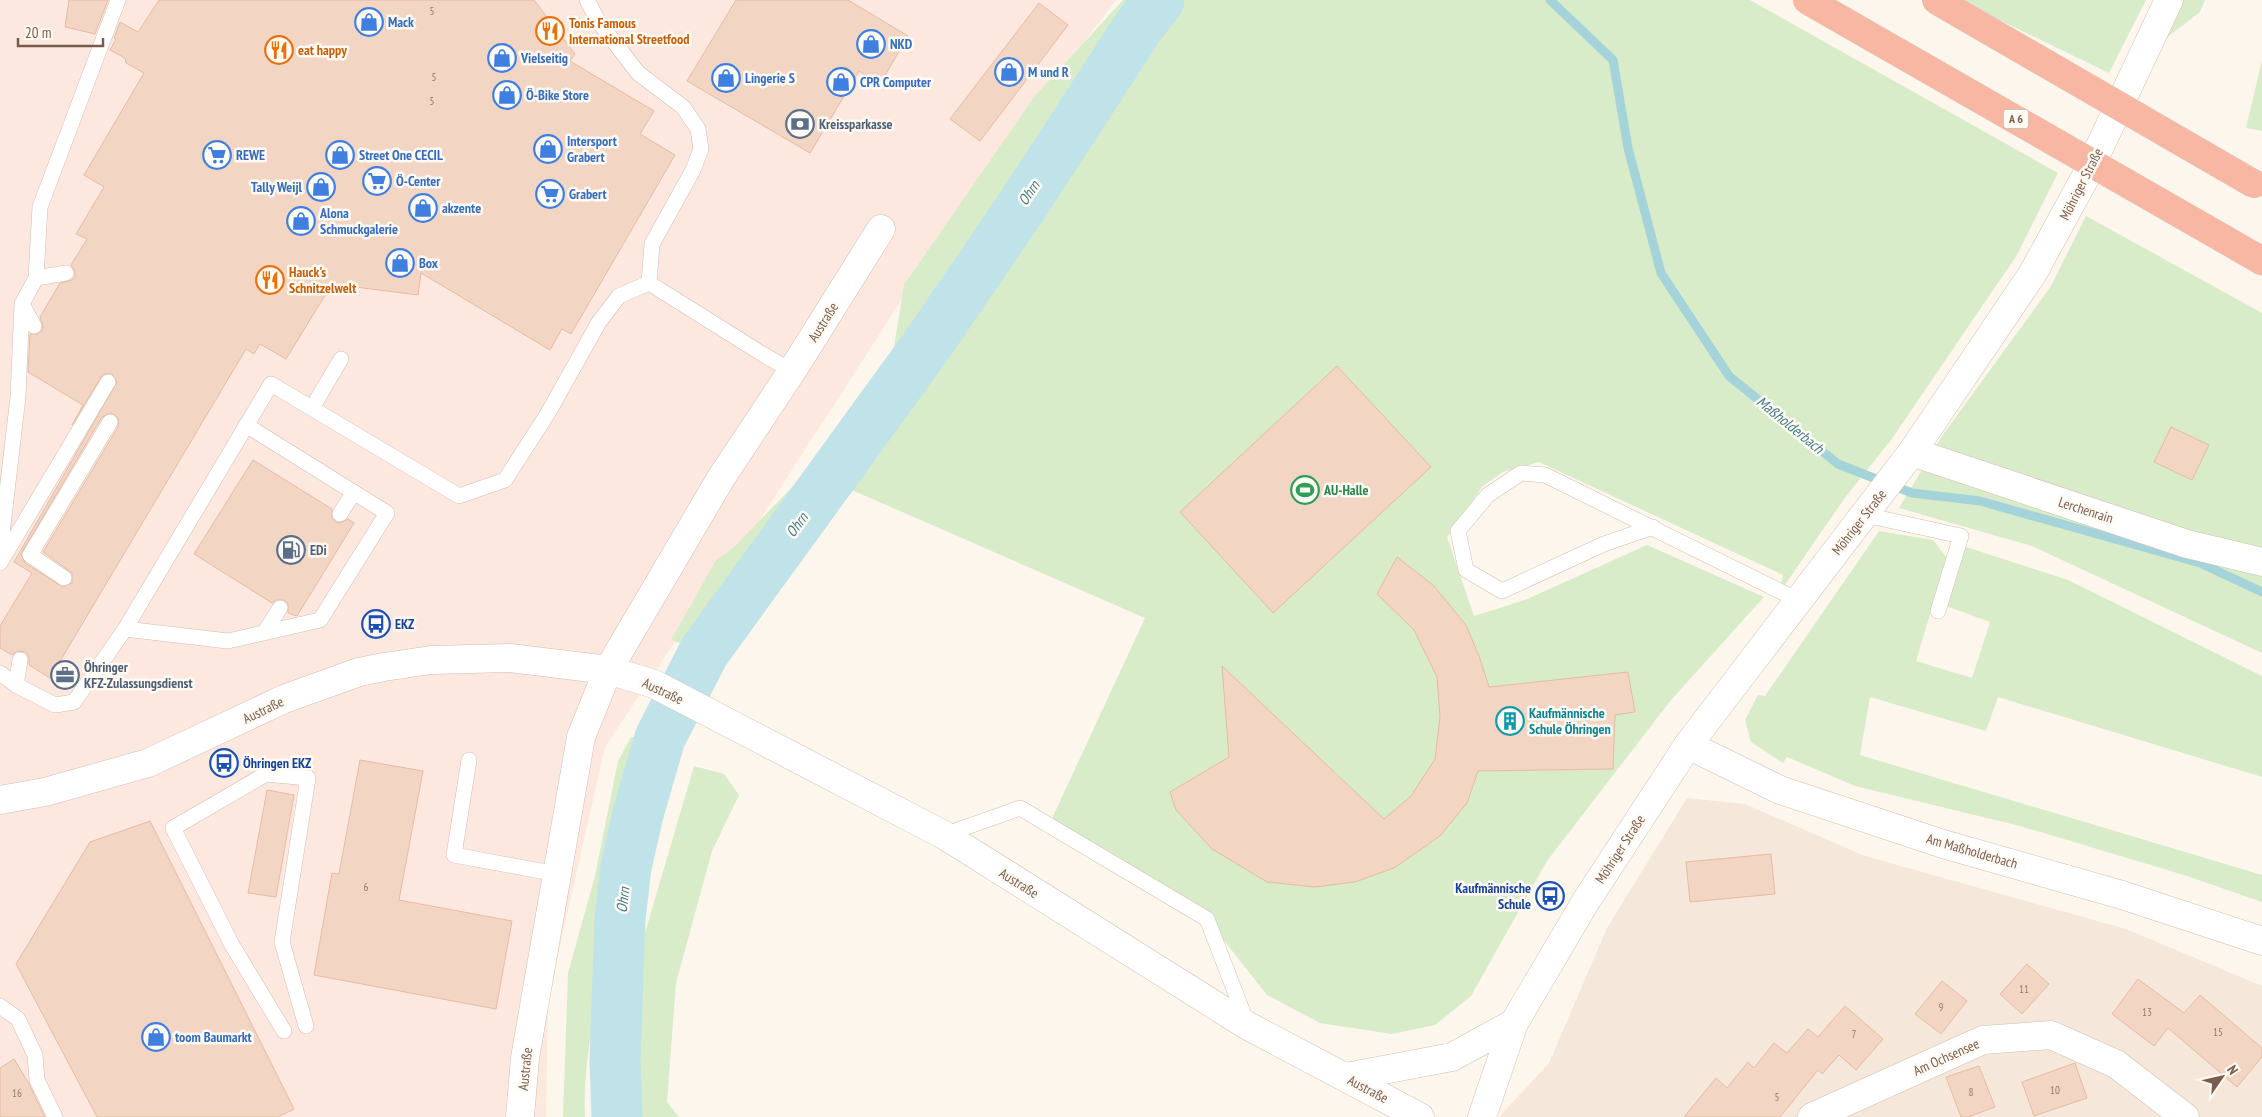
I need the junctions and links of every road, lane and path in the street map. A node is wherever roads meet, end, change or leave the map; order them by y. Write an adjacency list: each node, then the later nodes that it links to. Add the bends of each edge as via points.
1 (118, 0): 10 (lane, via 40,207)
2 (587, 0): 11 (lane, via 598,21 638,73 682,107 698,129 701,149 693,170 652,244)
3 (1807, 0): 8 (highway, A 6, bridge)
4 (1936, 0): 6 (highway, bridge)
5 (2169, 0): 20 (street, Möhriger Straße, via 2086,176 2034,273)
6 (2258, 186)
7 (881, 229): 15 (street, Austraße)
8 (2262, 261)
9 (66, 273): 10 (lane)
10 (36, 278): 12 (lane)
11 (649, 283): 15 (lane); 17 (lane, via 618,296 599,322 505,480 459,496)
12 (22, 304): 13 (lane); 25 (lane, via 18,397)
13 (34, 326)
14 (341, 359): 17 (lane)
15 (792, 371): 35 (street, Austraße, via 721,478)
16 (108, 382): 27 (lane)
17 (312, 408): 19 (lane, via 270,384)
18 (110, 422): 28 (lane, via 30,555)
19 (246, 426): 21 (lane); 32 (lane)
20 (1912, 452): 23 (street, Möhriger Straße); 26 (street, Lerchenrain, via 2187,544)
21 (354, 492): 22 (lane); 33 (lane, via 387,513 320,620)
22 (340, 514)
23 (1865, 515): 29 (street, Möhriger Straße); 31 (lane, via 1961,536)
24 (1653, 527): 24 (lane, via 1604,544 1502,591 1466,570 1458,531 1488,495 1521,472 1545,475); 29 (lane)
25 (0, 551)
26 (2262, 562)
27 (0, 563)
28 (64, 578)
29 (1798, 600): 38 (street, Möhriger Straße)
30 (280, 608): 33 (lane)
31 (1938, 611)
32 (125, 628): 33 (lane, via 228,641); 37 (lane, via 74,702 55,705)
33 (264, 633)
34 (20, 660): 37 (lane)
35 (608, 670): 41 (street, Austraße, via 510,658 431,660 359,672 284,699 148,763); 44 (street, Austraße, via 654,684); 45 (street, Austraße, via 582,737)
36 (0, 673): 37 (lane)
37 (16, 685)
38 (1688, 746): 46 (street, Am Maßholderbach, via 1780,790 1943,844 2122,895); 48 (street, Möhriger Straße, via 1586,901)
39 (468, 760): 45 (lane, via 454,855)
40 (0, 780): 41 (street)
41 (45, 792): 42 (street, Austraße); 43 (street, Austraße)
42 (0, 800)
43 (0, 819)
44 (944, 835): 50 (street, Austraße); 50 (lane, via 1020,808 1207,919)
45 (557, 874): 54 (street, Austraße, via 525,1058)
46 (2262, 940)
47 (0, 1006): 53 (lane, via 18,1019 35,1055 37,1080)
48 (1514, 1023): 52 (street, via 1452,1057); 56 (street, Möhriger Straße)
49 (306, 1026): 51 (lane, via 282,942 308,778 266,774 173,828 232,945)
50 (1248, 1026): 52 (street, Austraße)
51 (284, 1031)
52 (1346, 1077): 55 (street, Austraße)
53 (55, 1117)
54 (520, 1117)
55 (1420, 1117)
56 (1482, 1117)
57 (1812, 1117): 58 (street, Am Ochsensee, via 1983,1040 2051,1035 2116,1064)
58 (2185, 1117)

